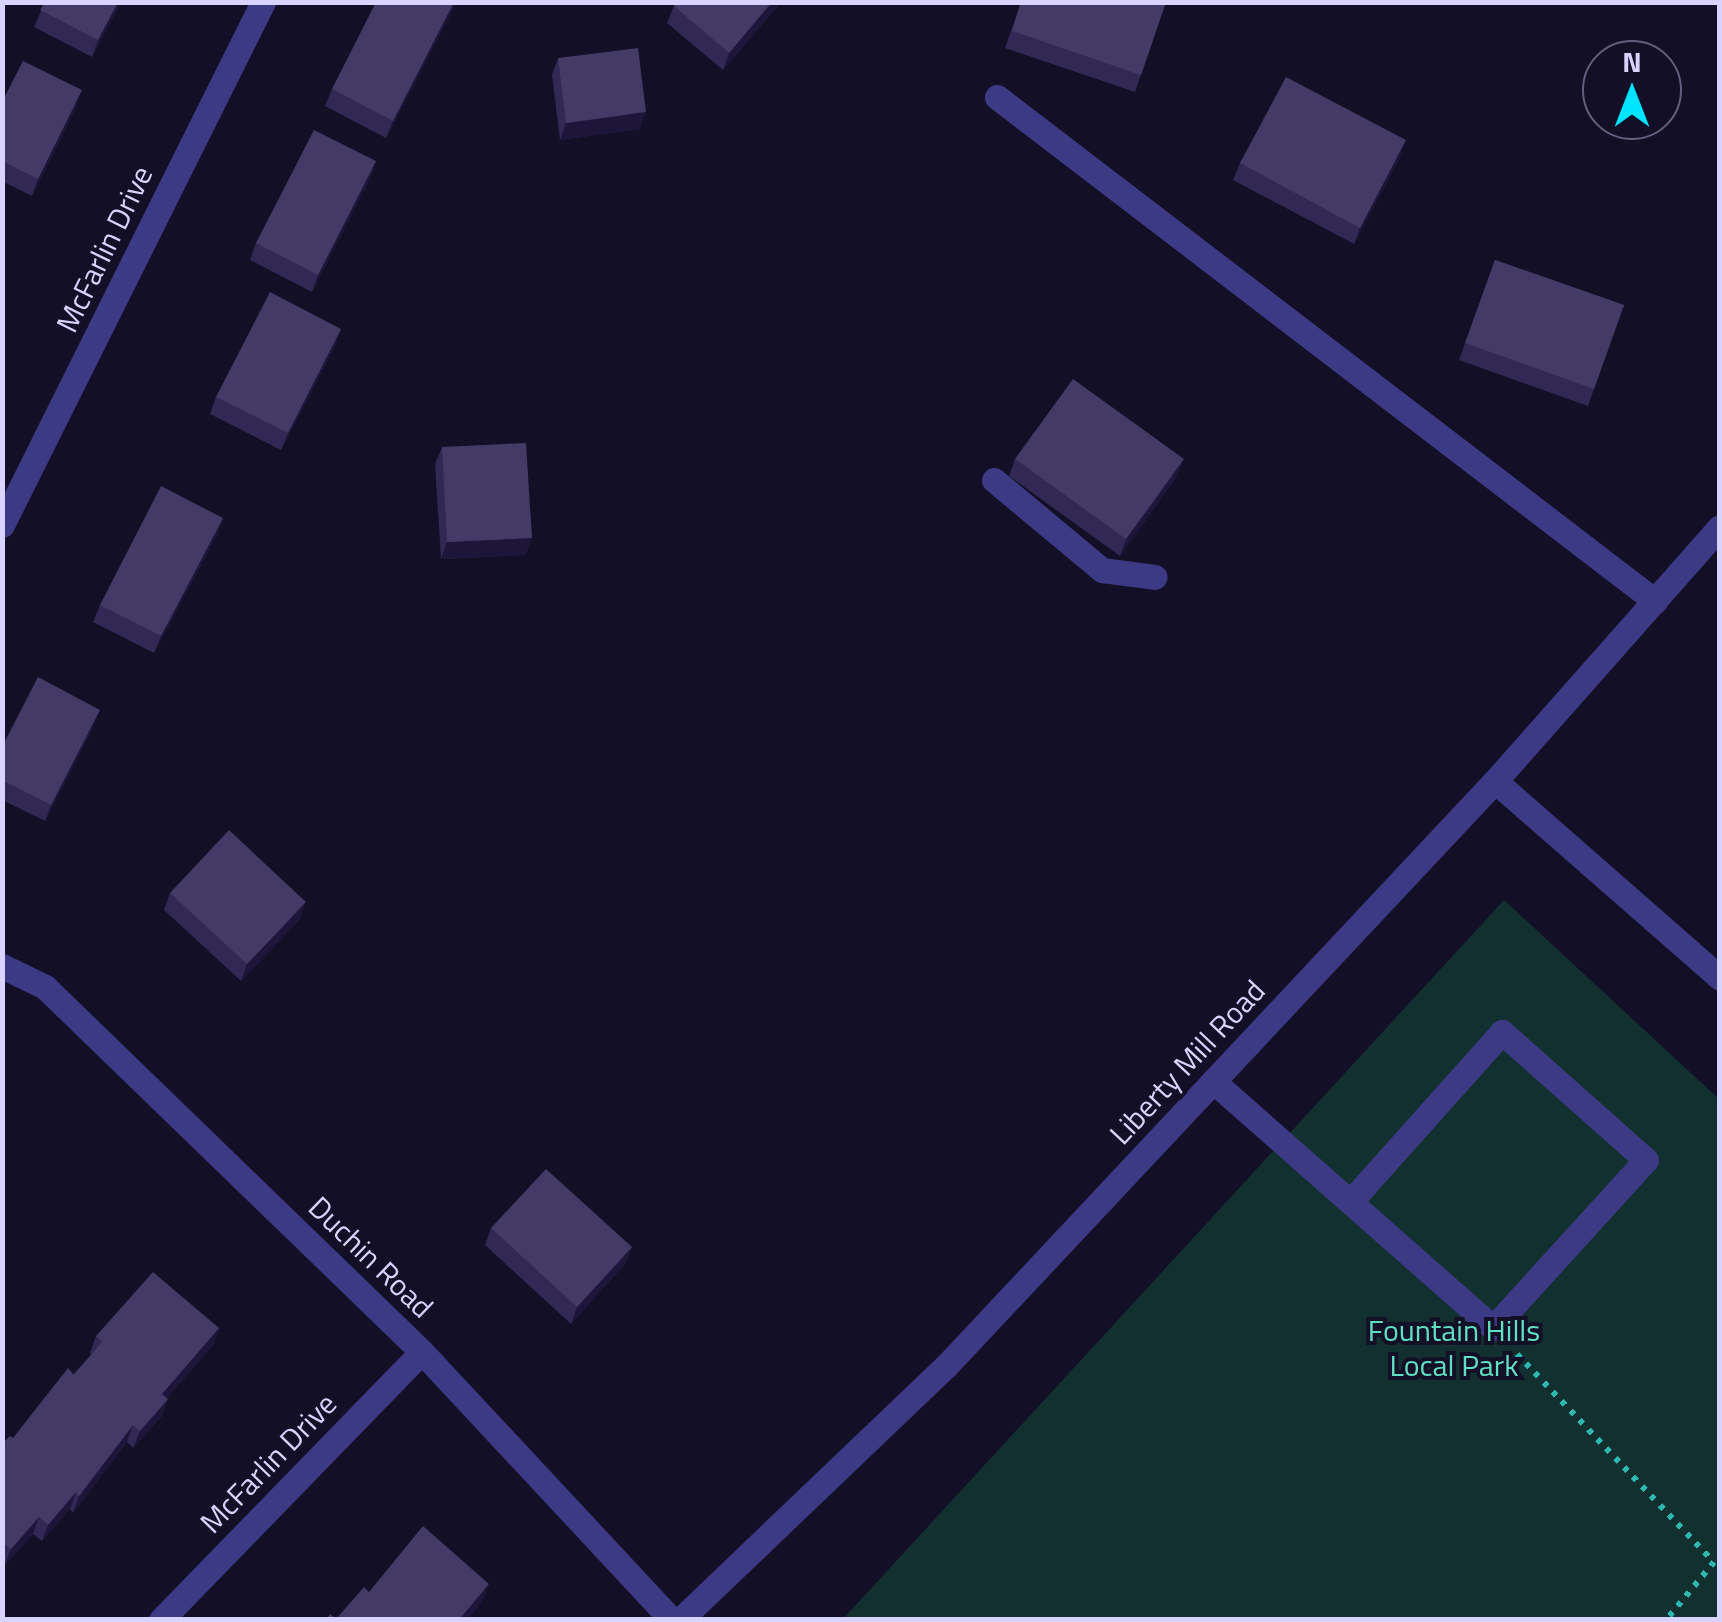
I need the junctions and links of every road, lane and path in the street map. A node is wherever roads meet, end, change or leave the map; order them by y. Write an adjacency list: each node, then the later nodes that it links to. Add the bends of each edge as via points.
1 (263, 2): 4 (street, McFarlin Drive)
2 (996, 97): 7 (street)
3 (994, 480): 6 (street, via 1102,570)
4 (2, 525)
5 (1720, 527): 7 (street, Liberty Mill Road)
6 (1155, 576)
7 (1656, 601): 8 (street, Liberty Mill Road)
8 (1494, 780): 10 (street); 11 (street, Liberty Mill Road)
9 (2, 966): 14 (street, Duchin Road, via 44,987)
10 (1720, 978)
11 (1213, 1081): 12 (street); 16 (street, Liberty Mill Road, via 946,1366)
12 (1350, 1202): 13 (street); 13 (street, via 1502,1032 1516,1044 1646,1160)
13 (1492, 1328): 17 (path, via 1714,1562)
14 (422, 1352): 15 (street, McFarlin Drive); 16 (street, Duchin Road)
15 (160, 1620)
16 (676, 1620)
17 (1666, 1620)

